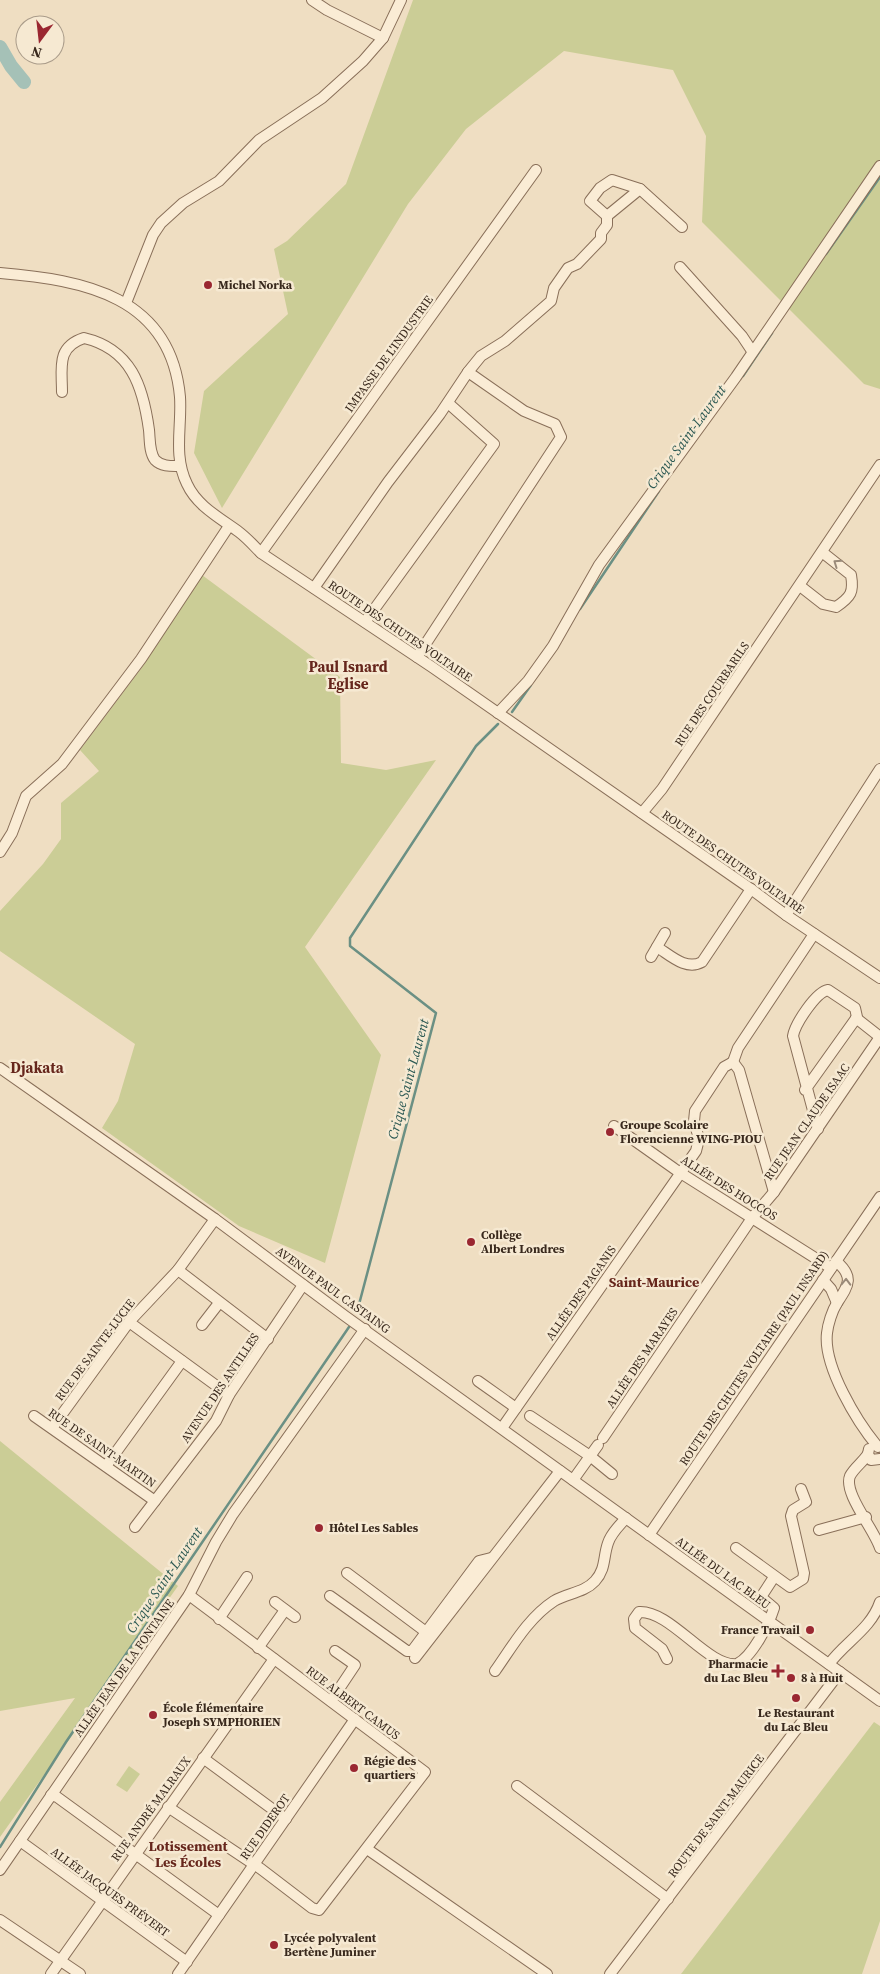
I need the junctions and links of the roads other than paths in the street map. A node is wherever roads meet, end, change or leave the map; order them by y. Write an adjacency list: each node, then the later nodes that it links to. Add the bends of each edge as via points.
1 (312, 0): 3 (street)
2 (401, 0): 3 (street)
3 (383, 38): 11 (street, via 322,98 259,140 219,181 183,203 161,223 152,235)
4 (880, 166): 12 (street)
5 (536, 170): 20 (street, IMPASSE DE L'INDUSTRIE)
6 (640, 189): 7 (street); 7 (street, via 612,180 600,188 590,200); 8 (street)
7 (607, 216): 13 (street, via 601,239 577,264 568,268 554,288 551,301 505,341 481,356)
8 (682, 227)
9 (680, 268): 12 (street)
10 (0, 273): 11 (street, ROUTE DES CHUTES VOLTAIRE, via 66,281 93,288)
11 (126, 303): 17 (street, ROUTE DES CHUTES VOLTAIRE, via 156,330 172,360 180,399)
12 (752, 351): 25 (street, via 599,565 553,646 528,681)
13 (468, 372): 15 (street); 24 (street, via 524,411 555,424 560,437)
14 (62, 392): 17 (street, via 63,352 69,345 84,338 112,348 132,368 156,460 165,466)
15 (448, 404): 22 (street, via 388,482); 23 (street, via 494,444)
16 (880, 465): 19 (street, RUE DES COURBARILS)
17 (180, 466): 18 (street, ROUTE DES CHUTES VOLTAIRE, via 196,498)
18 (229, 526): 20 (street, ROUTE DES CHUTES VOLTAIRE); 28 (street, via 141,659 62,764 26,796)
19 (822, 552): 21 (street, RUE DES COURBARILS); 21 (street, one-way to 19, via 823,604 836,607 846,600 853,588 851,575)
20 (261, 553): 22 (street, ROUTE DES CHUTES VOLTAIRE)
21 (800, 586): 27 (street, RUE DES COURBARILS, via 662,789)
22 (314, 588): 23 (street, ROUTE DES CHUTES VOLTAIRE)
23 (365, 622): 24 (street, ROUTE DES CHUTES VOLTAIRE)
24 (418, 657): 25 (street, ROUTE DES CHUTES VOLTAIRE)
25 (498, 713): 27 (street, ROUTE DES CHUTES VOLTAIRE)
26 (880, 769): 30 (street)
27 (642, 813): 29 (street, ROUTE DES CHUTES VOLTAIRE)
28 (0, 852)
29 (751, 888): 30 (street, ROUTE DES CHUTES VOLTAIRE); 33 (street, via 702,962 693,966 684,964)
30 (786, 915): 32 (street, ROUTE DES CHUTES VOLTAIRE)
31 (665, 933): 33 (street)
32 (814, 934): 35 (street, ROUTE DES CHUTES VOLTAIRE); 38 (street, via 738,1048)
33 (657, 946): 34 (street)
34 (651, 957)
35 (880, 978)
36 (856, 1018): 37 (street); 40 (street); 40 (street, via 854,1008 826,990 818,995 795,1027 793,1038)
37 (880, 1037): 42 (street, RUE JEAN CLAUDE ISAAC)
38 (733, 1062): 43 (street, ALLÉE DES PAGANIS, via 724,1066 695,1111 698,1146); 44 (street, via 739,1070)
39 (0, 1068): 47 (street, AVENUE PAUL CASTAING)
40 (806, 1090): 42 (street)
41 (614, 1126): 43 (street, ALLÉE DES HOCCOS)
42 (818, 1129): 44 (street, RUE JEAN CLAUDE ISAAC)
43 (680, 1172): 46 (street, ALLÉE DES HOCCOS); 61 (street, ALLÉE DES PAGANIS)
44 (774, 1192): 46 (street, RUE JEAN CLAUDE ISAAC)
45 (880, 1197): 48 (street, ROUTE DES CHUTES VOLTAIRE (PAUL INSARD))
46 (752, 1218): 48 (street, ALLÉE DES HOCCOS); 67 (street, ALLÉE DES MARAYES)
47 (216, 1219): 49 (street, RUE DE SAINTE-LUCIE); 51 (street, AVENUE PAUL CASTAING)
48 (833, 1265): 50 (street, ROUTE DES CHUTES VOLTAIRE (PAUL INSARD)); 53 (street, one-way to 48, via 844,1295 848,1280 845,1270)
49 (178, 1270): 52 (street); 54 (street, RUE DE SAINTE-LUCIE)
50 (823, 1280): 53 (street); 78 (street, ROUTE DES CHUTES VOLTAIRE (PAUL INSARD))
51 (303, 1285): 56 (street, AVENUE PAUL CASTAING); 57 (street, AVENUE DES ANTILLES)
52 (219, 1303): 55 (street); 57 (street)
53 (837, 1304): 66 (street, via 827,1333 827,1347 834,1372)
54 (129, 1322): 58 (street); 64 (street, RUE DE SAINTE-LUCIE)
55 (202, 1325)
56 (361, 1327): 65 (street, AVENUE PAUL CASTAING); 85 (street, ALLÉE JEAN DE LA FONTAINE, via 233,1514)
57 (268, 1339): 60 (street, AVENUE DES ANTILLES)
58 (182, 1361): 60 (street); 68 (street)
59 (478, 1381): 61 (street)
60 (230, 1395): 73 (street, AVENUE DES ANTILLES, via 216,1421)
61 (516, 1408): 65 (street, ALLÉE DES PAGANIS)
62 (34, 1416): 64 (street, RUE DE SAINT-MARTIN)
63 (530, 1416): 67 (street)
64 (52, 1428): 68 (street, RUE DE SAINT-MARTIN)
65 (502, 1428): 69 (street, AVENUE PAUL CASTAING)
66 (875, 1455): 74 (street, via 850,1476 848,1486)
67 (590, 1456): 70 (street); 71 (street, ALLÉE DES MARAYES)
68 (106, 1466): 73 (street, RUE DE SAINT-MARTIN)
69 (560, 1470): 71 (street, AVENUE PAUL CASTAING); 81 (street)
70 (612, 1474)
71 (573, 1480): 75 (street, AVENUE PAUL CASTAING)
72 (800, 1489): 84 (street, via 806,1502 793,1510 791,1516 803,1579 790,1587)
73 (155, 1501): 76 (street, AVENUE DES ANTILLES)
74 (866, 1517): 77 (street); 80 (street)
75 (626, 1518): 78 (street, AVENUE PAUL CASTAING); 100 (street, via 609,1540 604,1568 596,1580 587,1588 562,1597 543,1610)
76 (135, 1526)
77 (819, 1530)
78 (649, 1535): 92 (street, ALLÉE DU LAC BLEU)
79 (736, 1548): 84 (street)
80 (880, 1548)
81 (491, 1558): 93 (street, via 479,1561); 96 (street)
82 (347, 1573): 93 (street)
83 (247, 1577): 91 (street)
84 (774, 1577): 92 (street, via 761,1597 774,1608)
85 (190, 1595): 91 (street, RUE ALBERT CAMUS); 107 (street, ALLÉE JEAN DE LA FONTAINE)
86 (330, 1596): 93 (street, via 407,1651 412,1651)
87 (275, 1602): 89 (street)
88 (880, 1602): 99 (street, via 874,1617)
89 (286, 1610): 90 (street); 94 (street)
90 (295, 1617)
91 (219, 1619): 94 (street, RUE ALBERT CAMUS)
92 (769, 1622): 98 (street, via 744,1660 732,1665 721,1661 655,1614 640,1612 634,1619 635,1628 662,1650); 99 (street, ALLÉE DU LAC BLEU)
93 (426, 1632)
94 (258, 1648): 97 (street, RUE ALBERT CAMUS)
95 (335, 1650): 102 (street, via 355,1665)
96 (415, 1658)
97 (274, 1659): 102 (street, RUE ALBERT CAMUS); 105 (street, RUE ANDRÉ MALRAUX)
98 (667, 1660)
99 (829, 1664): 101 (street, ALLÉE DU LAC BLEU)
100 (495, 1671)
101 (840, 1672): 103 (street, ALLÉE DU LAC BLEU); 115 (street, ROUTE DE SAINT-MAURICE)
102 (331, 1701): 104 (street, RUE ALBERT CAMUS)
103 (880, 1701)
104 (355, 1719): 109 (street, RUE DIDEROT); 111 (street, RUE ALBERT CAMUS, via 425,1772)
105 (203, 1758): 108 (street, RUE ANDRÉ MALRAUX); 109 (street)
106 (516, 1786): 115 (street)
107 (51, 1795): 110 (street, ALLÉE JEAN DE LA FONTAINE); 112 (street)
108 (168, 1807): 112 (street, RUE ANDRÉ MALRAUX); 113 (street)
109 (286, 1819): 113 (street, RUE DIDEROT)
110 (20, 1841): 114 (street, ALLÉE JEAN DE LA FONTAINE); 116 (street, ALLÉE JACQUES PRÉVERT)
111 (367, 1849): 113 (street, via 319,1910); 124 (street)
112 (135, 1853): 116 (street, RUE ANDRÉ MALRAUX); 117 (street)
113 (254, 1864): 117 (street, RUE DIDEROT)
114 (0, 1870)
115 (668, 1899): 125 (street, ROUTE DE SAINT-MAURICE)
116 (101, 1901): 119 (street, RUE ANDRÉ MALRAUX); 120 (street, ALLÉE JACQUES PRÉVERT)
117 (219, 1915): 120 (street, RUE DIDEROT)
118 (0, 1920): 119 (street)
119 (60, 1961): 121 (street, RUE ANDRÉ MALRAUX); 122 (street)
120 (187, 1962): 123 (street, RUE DIDEROT)
121 (51, 1974)
122 (80, 1974)
123 (178, 1974)
124 (547, 1974)
125 (610, 1974)

